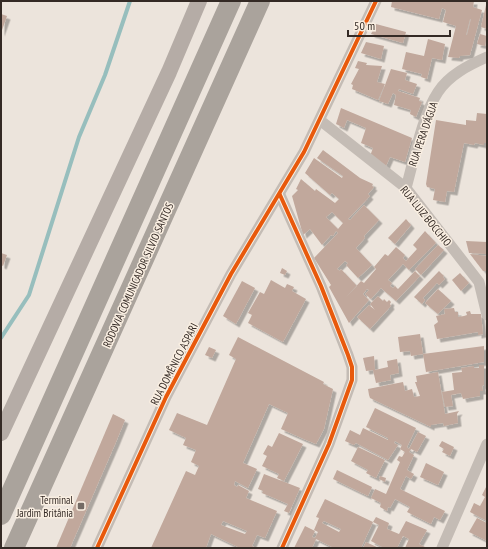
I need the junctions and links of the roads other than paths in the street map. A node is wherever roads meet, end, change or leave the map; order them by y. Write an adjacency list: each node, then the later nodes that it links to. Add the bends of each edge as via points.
1 (199, 1): 10 (main road)
2 (231, 1): 13 (highway)
3 (260, 1): 14 (highway, RODOVIA COMUNICADOR SILVIO SANTOS)
4 (376, 1): 6 (street, RUA DOMÊNICO ASPARI)
5 (487, 57): 7 (street, RUA PERA D'ÁGUA, via 470,64 452,77 438,92 428,113)
6 (321, 121): 7 (street, RUA LUIZ BOCCHIO); 8 (street, RUA DOMÊNICO ASPARI)
7 (406, 188): 9 (street, RUA LUIZ BOCCHIO, via 479,282)
8 (280, 195): 15 (street, RUA DOMÊNICO ASPARI, via 231,274 169,391); 16 (street, via 321,286 352,368 352,380 328,444)
9 (487, 315)
10 (1, 433)
11 (487, 444): 12 (street)
12 (484, 458): 17 (street)
13 (1, 515)
14 (14, 548)
15 (97, 548)
16 (282, 548)
17 (442, 548)

